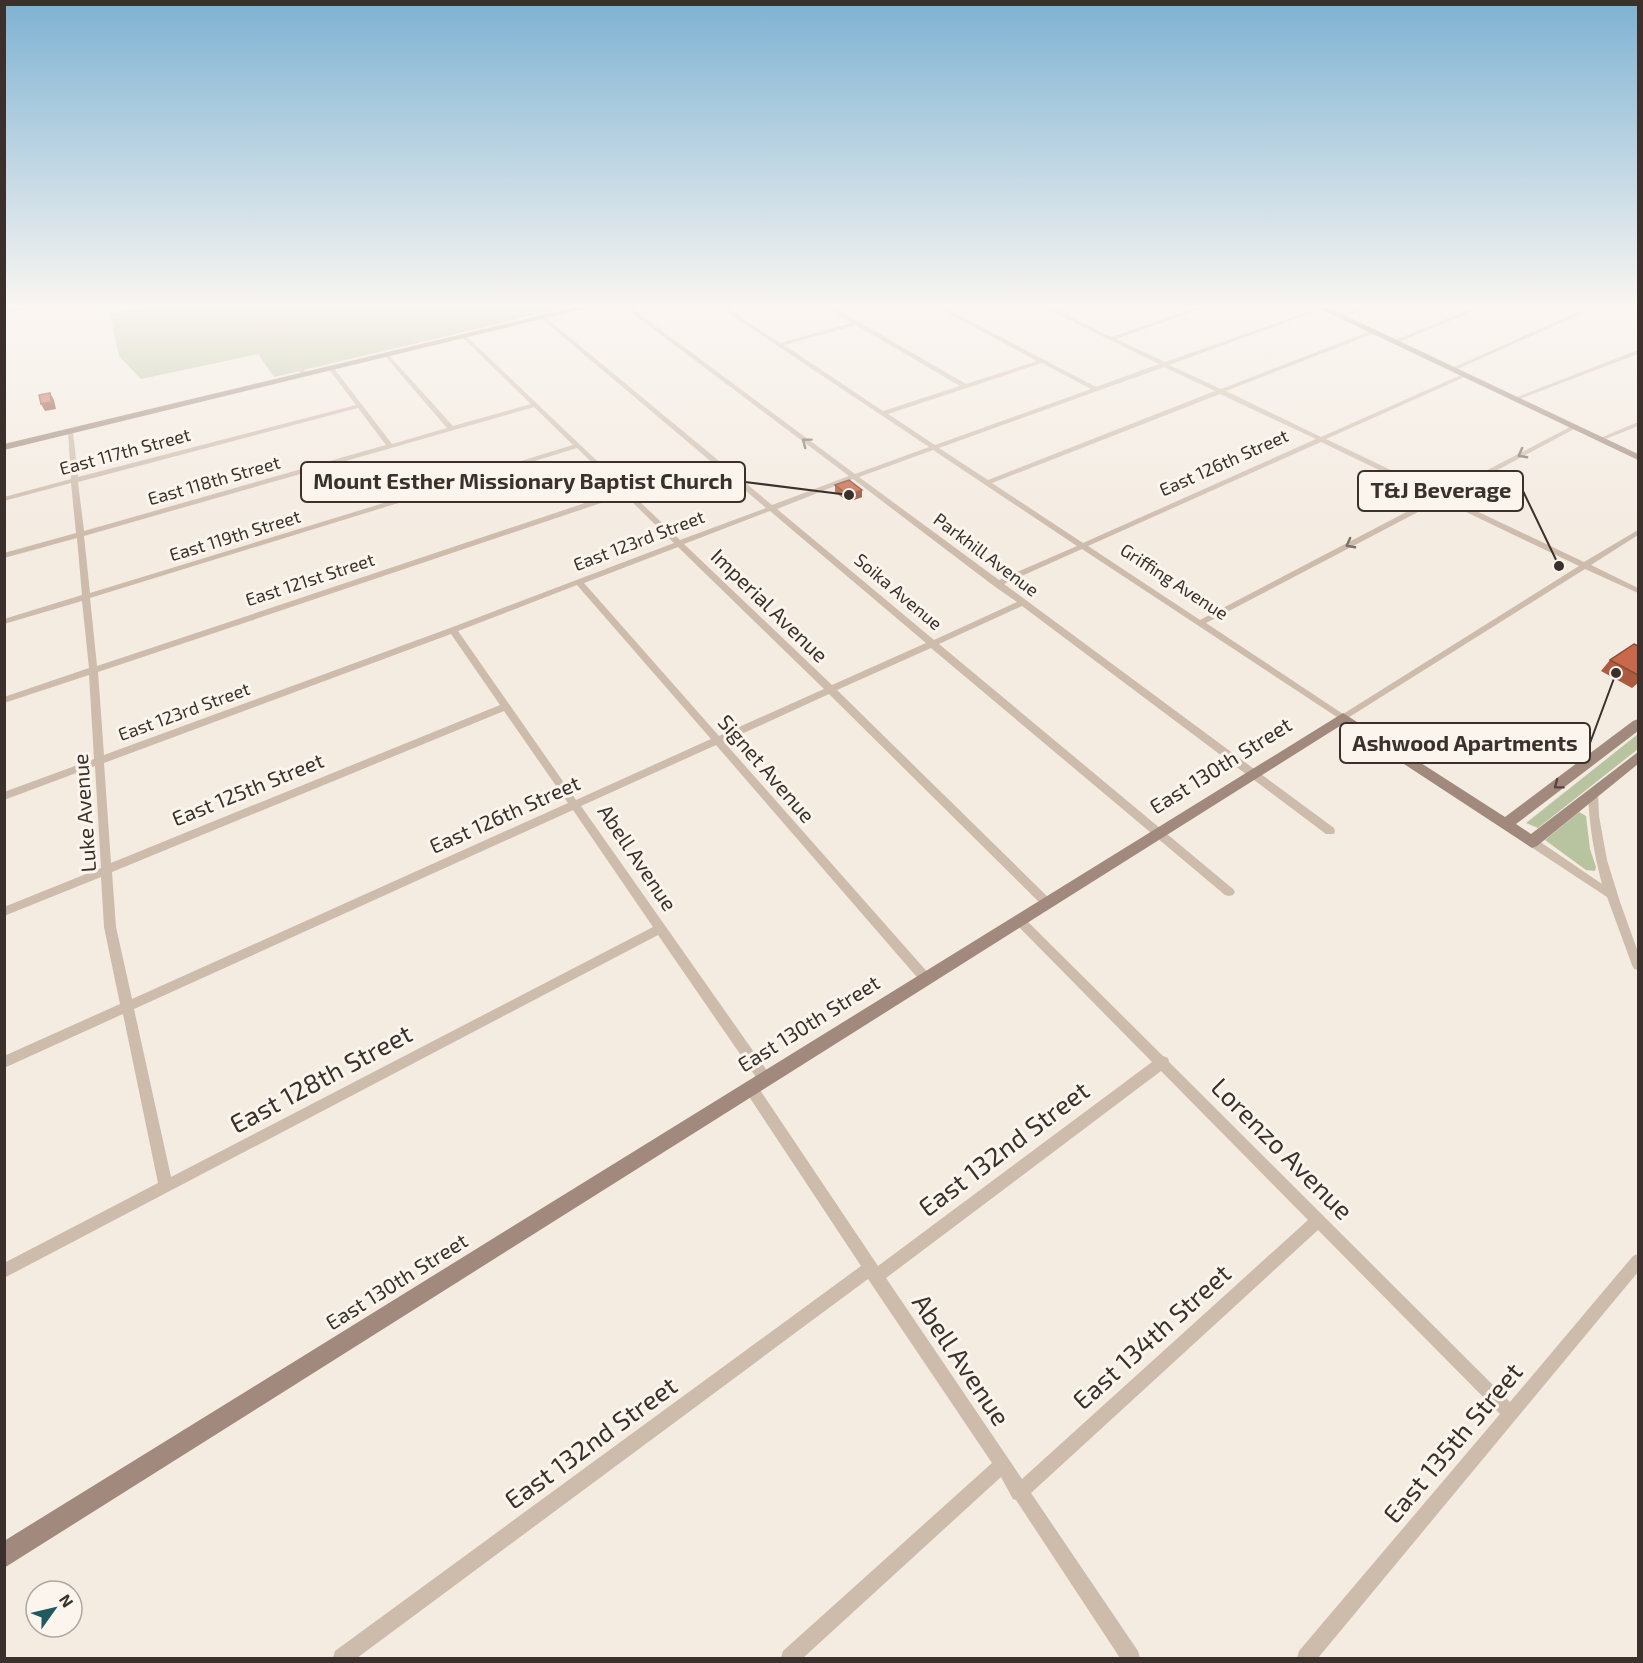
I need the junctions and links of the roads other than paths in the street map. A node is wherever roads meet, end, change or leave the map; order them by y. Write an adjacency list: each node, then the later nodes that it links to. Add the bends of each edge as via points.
1 (277, 382): 27 (street)
2 (341, 382): 22 (street)
3 (410, 382): 26 (street)
4 (511, 382): 21 (street, Imperial Avenue)
5 (620, 382): 41 (street, Soika Avenue)
6 (726, 382): 35 (street, Parkhill Avenue, one-way to 6)
7 (836, 382): 23 (street, Griffing Avenue)
8 (957, 382): 17 (street)
9 (979, 382): 17 (street)
10 (1082, 382): 18 (street)
11 (1116, 382): 18 (street, East 123rd Street)
12 (1200, 382): 19 (street)
13 (1248, 382): 19 (street)
14 (1450, 382): 29 (street, East 126th Street)
15 (1479, 382): 20 (street)
16 (1561, 382): 20 (street)
17 (965, 386): 23 (street)
18 (1096, 389): 33 (street, East 123rd Street)
19 (1222, 392): 29 (street); 37 (street)
20 (1515, 399): 25 (street)
21 (535, 405): 26 (street, East 118th Street); 31 (street, Imperial Avenue)
22 (358, 406): 30 (street); 36 (street, East 117th Street)
23 (884, 413): 33 (street, Griffing Avenue)
24 (1638, 424): 28 (street)
25 (1574, 427): 28 (street); 39 (street, one-way to 39)
26 (452, 429): 30 (street, East 118th Street)
27 (70, 432): 32 (street); 36 (street, Luke Avenue)
28 (1601, 439): 34 (street)
29 (1321, 440): 39 (street); 45 (street, East 126th Street)
30 (390, 446): 43 (street, East 118th Street)
31 (577, 446): 38 (street, Imperial Avenue); 51 (street, East 119th Street)
32 (4, 447)
33 (934, 447): 35 (street, East 123rd Street); 37 (street, Griffing Avenue)
34 (1638, 457)
35 (853, 477): 41 (street, East 123rd Street); 49 (street, Parkhill Avenue)
36 (75, 480): 40 (street, East 117th Street); 43 (street, Luke Avenue)
37 (988, 482): 45 (street, Griffing Avenue)
38 (626, 492): 44 (street, Imperial Avenue); 57 (street, East 121st Street)
39 (1440, 497): 47 (street); 54 (street, one-way to 54)
40 (4, 499)
41 (772, 508): 44 (street, East 123rd Street); 56 (street, Soika Avenue)
42 (1638, 532): 47 (street, East 130th Street)
43 (80, 534): 46 (street, East 118th Street); 51 (street, Luke Avenue)
44 (679, 544): 48 (street, East 123rd Street); 58 (street, Imperial Avenue)
45 (1083, 545): 49 (street, East 126th Street); 54 (street, Griffing Avenue)
46 (4, 556)
47 (1585, 566): 50 (street); 61 (street, East 130th Street)
48 (579, 582): 55 (street, East 123rd Street); 63 (street, Signet Avenue)
49 (998, 584): 52 (street, Parkhill Avenue)
50 (1638, 591)
51 (86, 597): 53 (street, East 119th Street); 57 (street, Luke Avenue)
52 (1023, 603): 56 (street, East 126th Street); 66 (street, Parkhill Avenue)
53 (4, 622)
54 (1200, 623): 61 (street, Griffing Avenue)
55 (453, 630): 60 (street, Abell Avenue); 65 (street, East 123rd Street)
56 (934, 644): 58 (street, East 126th Street); 72 (street, Soika Avenue)
57 (94, 670): 59 (street, East 121st Street); 65 (street, Luke Avenue)
58 (830, 689): 63 (street, East 126th Street); 77 (street, Imperial Avenue)
59 (4, 700)
60 (507, 706): 69 (street, Abell Avenue); 74 (street, East 125th Street)
61 (1343, 718): 66 (street, East 130th Street); 70 (street, Griffing Avenue)
62 (1638, 724): 70 (street, one-way to 70)
63 (716, 740): 69 (street, East 126th Street); 82 (street, Signet Avenue)
64 (1638, 758): 67 (street)
65 (101, 760): 68 (street, East 123rd Street); 74 (street, Luke Avenue)
66 (1252, 774): 71 (street, Parkhill Avenue); 72 (street, East 130th Street)
67 (1593, 793): 73 (street); 76 (street, via 1593,816)
68 (4, 796)
69 (576, 804): 80 (street, Abell Avenue); 83 (street, East 126th Street)
70 (1506, 825): 73 (street, Griffing Avenue)
71 (1330, 831)
72 (1159, 833): 75 (street, Soika Avenue); 77 (street, East 130th Street)
73 (1532, 842): 76 (street, Griffing Avenue)
74 (108, 869): 78 (street, East 125th Street); 83 (street, Luke Avenue, via 110,927)
75 (1229, 892)
76 (1608, 893): 81 (street)
77 (1047, 903): 79 (street, East 130th Street)
78 (4, 912)
79 (1019, 920): 82 (street, East 130th Street); 85 (street, Lorenzo Avenue)
80 (659, 929): 86 (street, Abell Avenue); 87 (street, East 128th Street)
81 (1638, 965)
82 (926, 979): 86 (street, East 130th Street)
83 (128, 1006): 84 (street, East 126th Street); 87 (street, Luke Avenue)
84 (4, 1062)
85 (1163, 1062): 88 (street, Lorenzo Avenue); 91 (street, East 132nd Street)
86 (758, 1084): 91 (street, Abell Avenue); 95 (street, East 130th Street)
87 (166, 1187): 90 (street, East 128th Street)
88 (1318, 1220): 92 (street, Lorenzo Avenue); 94 (street, East 134th Street)
89 (1638, 1261): 92 (street, East 135th Street)
90 (4, 1271)
91 (872, 1273): 93 (street, Abell Avenue); 96 (street, East 132nd Street)
92 (1510, 1413): 99 (street, East 135th Street)
93 (1001, 1466): 94 (street, Abell Avenue); 97 (street)
94 (1019, 1493): 98 (street, Abell Avenue)
95 (4, 1556)
96 (342, 1659)
97 (790, 1659)
98 (1131, 1659)
99 (1306, 1659)

